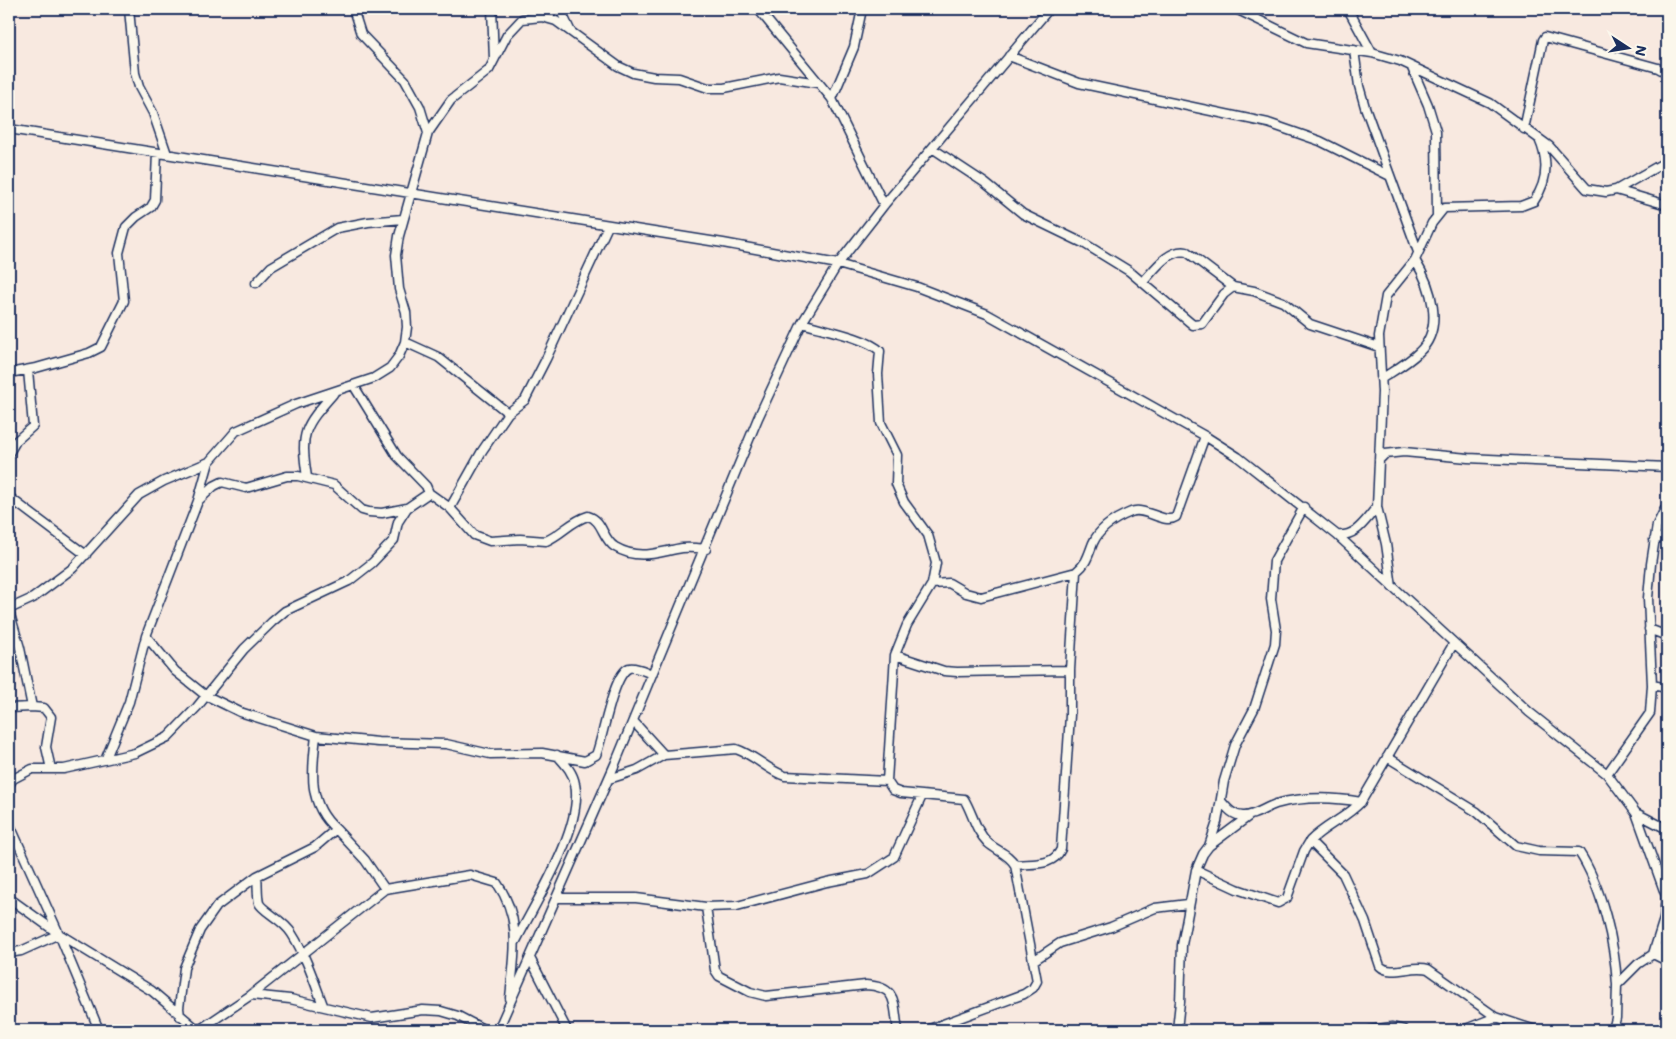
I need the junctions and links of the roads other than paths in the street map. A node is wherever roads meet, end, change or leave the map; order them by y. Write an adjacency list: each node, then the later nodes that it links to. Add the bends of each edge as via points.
1 (129, 9): 25 (street, via 135,73)
2 (352, 9): 21 (street, via 361,34 405,80 420,107)
3 (492, 9): 14 (street)
4 (560, 9): 10 (street)
5 (758, 9): 17 (street)
6 (862, 9): 18 (street, via 854,47)
7 (1049, 9): 13 (street)
8 (1236, 9): 11 (street, via 1306,43)
9 (1348, 9): 12 (street)
10 (570, 30): 14 (street, via 542,17 522,19 507,35); 17 (street, via 618,66 633,73 679,78 708,88 779,77)
11 (1354, 50): 12 (street); 27 (street, via 1358,86)
12 (1372, 53): 15 (street)
13 (1009, 56): 23 (street); 27 (street, via 1079,83 1268,123 1320,142)
14 (494, 62): 21 (street, via 481,77 451,100)
15 (1412, 68): 20 (street, via 1490,103); 32 (street, via 1436,130)
16 (1667, 73): 20 (street, via 1545,37)
17 (818, 83): 18 (street)
18 (832, 99): 30 (street)
19 (9, 129): 24 (street)
20 (1524, 129): 22 (street)
21 (428, 133): 29 (street)
22 (1539, 139): 28 (street, via 1557,153 1584,187 1606,192); 32 (street, via 1547,164 1545,178 1534,201 1521,206 1449,207)
23 (932, 148): 30 (street); 38 (street, via 985,182 1023,214 1085,244)
24 (157, 153): 25 (street); 44 (street, via 155,200 151,207 130,222 120,248 124,301 105,339 96,350)
25 (167, 154): 29 (street)
26 (1667, 161): 28 (street)
27 (1390, 176): 35 (street)
28 (1616, 190): 31 (street)
29 (411, 194): 33 (street); 34 (street)
30 (884, 205): 37 (street)
31 (1667, 205)
32 (1437, 215): 35 (street)
33 (403, 219): 39 (street, via 337,228 271,267); 42 (street, via 396,272 406,312)
34 (608, 226): 37 (street); 49 (street, via 536,380 525,400)
35 (1418, 252): 36 (street)
36 (1415, 260): 43 (street, via 1386,296); 46 (street, via 1424,275 1432,302 1434,323 1431,336 1420,352)
37 (838, 264): 41 (street); 50 (street, via 917,287 987,314)
38 (1143, 282): 40 (street, via 1164,260 1181,250); 40 (street, via 1197,326)
39 (256, 283)
40 (1233, 287): 43 (street, via 1283,302 1310,324)
41 (802, 323): 69 (street, via 758,418); 72 (street, via 876,346 880,351 881,423 896,455 896,484 904,502 928,535 934,553)
42 (405, 342): 47 (street, via 390,368); 49 (street, via 438,357)
43 (1379, 347): 46 (street)
44 (28, 370): 45 (street); 51 (street, via 33,426 16,441)
45 (9, 373)
46 (1381, 379): 52 (street)
47 (354, 386): 48 (street); 56 (street, via 397,456)
48 (333, 393): 53 (street, via 296,404 236,431); 55 (street, via 306,427)
49 (508, 413): 63 (street)
50 (1206, 436): 60 (street); 71 (street, via 1176,517 1168,519 1139,510 1118,519 1098,536 1087,563)
51 (9, 453)
52 (1379, 460): 54 (street, via 1385,454 1404,452); 61 (street)
53 (209, 462): 58 (street); 70 (street, via 164,480 139,495)
54 (1667, 467)
55 (307, 477): 58 (street, via 287,476 246,488 222,482); 62 (street, via 334,485 369,512)
56 (429, 493): 62 (street); 63 (street)
57 (9, 497): 70 (street)
58 (198, 502): 76 (street)
59 (1667, 505): 64 (street)
60 (1304, 507): 66 (street); 99 (street, via 1274,561 1271,599 1275,644 1254,709 1235,745)
61 (1377, 507): 66 (street, via 1353,533); 73 (street)
62 (407, 508): 84 (street, via 398,522 394,540 372,563 349,581 285,611 244,649)
63 (450, 508): 69 (street, via 467,529 482,540 546,541 576,520 588,516 599,522 610,544 629,553 651,555 685,547)
64 (1659, 522): 65 (street); 68 (street)
65 (1667, 528)
66 (1337, 535): 73 (street)
67 (1667, 536): 68 (street)
68 (1654, 540): 75 (street, via 1648,598)
69 (706, 549): 81 (street)
70 (86, 555): 74 (street, via 33,598)
71 (1076, 572): 72 (street, via 981,597 949,583); 80 (street)
72 (932, 584): 79 (street, via 907,625)
73 (1392, 587): 78 (street)
74 (9, 610): 85 (street)
75 (1649, 630): 77 (street); 82 (street)
76 (146, 636): 84 (street, via 176,671); 92 (street, via 130,702)
77 (1667, 636)
78 (1454, 643): 91 (street); 94 (street, via 1529,712)
79 (895, 655): 80 (street, via 944,671); 96 (street)
80 (1070, 670): 108 (street, via 1061,848 1051,862)
81 (652, 674): 87 (street); 89 (street, via 636,668 625,672 609,705 606,725 594,758 585,761)
82 (1652, 685): 83 (street); 94 (street, via 1648,717)
83 (1667, 688)
84 (205, 695): 88 (street, via 240,712); 92 (street, via 168,736 148,749)
85 (32, 707): 86 (street); 93 (street, via 44,708 51,717 46,748)
86 (9, 708)
87 (633, 721): 90 (street); 95 (street)
88 (316, 736): 89 (street, via 446,744 490,754); 104 (street, via 313,773 317,804 326,820)
89 (557, 755): 118 (street, via 572,772 574,816 546,887)
90 (664, 755): 95 (street, via 638,770); 96 (street, via 736,749 747,752 775,773 785,776)
91 (1387, 757): 100 (street); 126 (street, via 1477,812 1516,846 1539,851 1579,852 1604,914)
92 (106, 758): 93 (street, via 64,769)
93 (51, 769): 97 (street, via 32,769 13,779)
94 (1607, 774): 101 (street)
95 (609, 780): 113 (street)
96 (887, 781): 98 (street, via 893,790)
97 (9, 785)
98 (922, 796): 108 (street, via 964,799 974,826); 116 (street, via 894,857 881,868 868,874 736,906)
99 (1221, 801): 102 (street, via 1234,813); 107 (street)
100 (1361, 802): 102 (street, via 1320,797 1295,800); 106 (street)
101 (1636, 812): 105 (street); 114 (street)
102 (1249, 816): 107 (street)
103 (9, 823): 117 (street)
104 (336, 828): 110 (street, via 314,846); 111 (street)
105 (1667, 829)
106 (1310, 841): 109 (street, via 1283,902 1237,889); 131 (street, via 1343,874 1383,969 1428,968)
107 (1209, 846): 109 (street)
108 (1015, 865): 124 (street)
109 (1196, 870): 115 (street)
110 (257, 876): 121 (street, via 260,904 284,922); 130 (street, via 217,906 200,930 184,968)
111 (385, 889): 118 (street, via 470,875 498,883 512,908); 121 (street)
112 (9, 898): 117 (street)
113 (556, 898): 116 (street, via 636,898); 123 (street)
114 (1667, 898): 122 (street)
115 (1188, 904): 124 (street, via 1155,908 1118,925 1060,944); 139 (street)
116 (706, 907): 137 (street, via 712,963 719,976 750,992 766,996 866,985 887,988 892,994)
117 (60, 934): 120 (street); 130 (street, via 152,991); 132 (street)
118 (514, 946): 128 (street)
119 (1667, 946): 122 (street)
120 (9, 953)
121 (303, 953): 127 (street); 129 (street)
122 (1653, 954): 125 (street); 126 (street)
123 (530, 958): 128 (street); 136 (street)
124 (1033, 961): 138 (street, via 1037,981 1029,991)
125 (1667, 961)
126 (1617, 986): 144 (street)
127 (251, 995): 129 (street); 133 (street)
128 (510, 1004): 135 (street)
129 (323, 1005): 134 (street, via 372,1018 423,1010 441,1011)
130 (180, 1016): 133 (street)
131 (1496, 1017): 142 (street); 143 (street)
132 (99, 1030)
133 (199, 1030)
134 (485, 1030)
135 (498, 1030)
136 (568, 1030)
137 (898, 1030)
138 (928, 1030)
139 (1176, 1030)
140 (1371, 1030): 141 (street, via 1392,1027)
141 (1404, 1030)
142 (1463, 1030)
143 (1536, 1030)
144 (1613, 1030)

